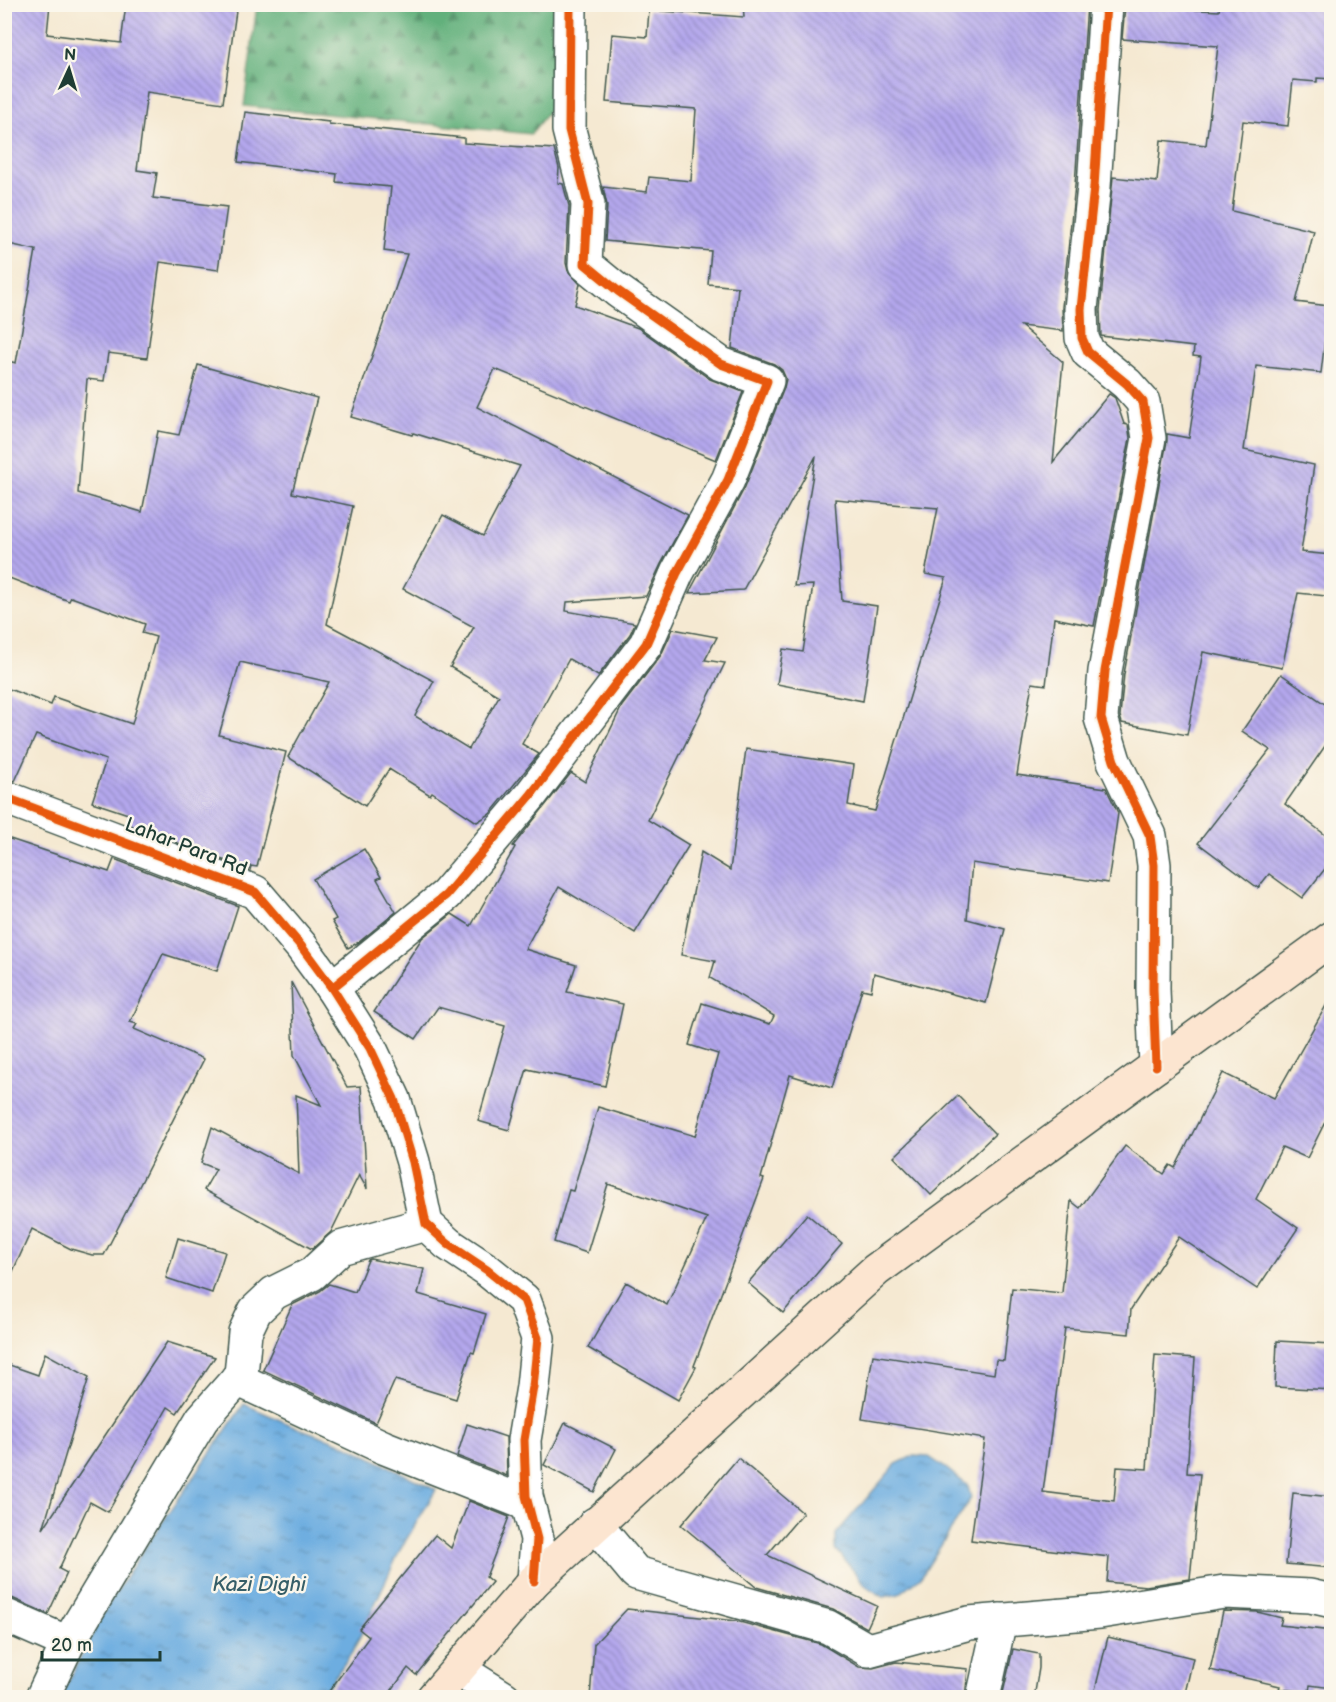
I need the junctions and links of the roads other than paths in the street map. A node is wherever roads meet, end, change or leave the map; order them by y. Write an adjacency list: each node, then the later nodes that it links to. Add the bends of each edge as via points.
1 (570, 4): 5 (street, via 568,130 588,204 585,264 721,364 767,381 728,480 677,573 646,644 530,796 446,895)
2 (1106, 4): 6 (street, via 1094,188 1081,309 1082,338 1088,352 1143,402 1149,438 1105,671 1101,718 1114,760 1150,836 1154,865)
3 (4, 797): 5 (street, Lahar Para Rd, via 255,892)
4 (1332, 938): 6 (main road)
5 (332, 988): 7 (street, Lahar Para Rd, via 370,1048 394,1099)
6 (1156, 1066): 10 (main road, via 876,1270)
7 (426, 1224): 8 (street, via 340,1248 312,1274 274,1293 255,1311 245,1332 241,1375); 9 (street, via 524,1300 538,1338 524,1440)
8 (237, 1380): 9 (street, via 383,1447); 15 (street, via 202,1419)
9 (527, 1504): 11 (street, via 537,1539)
10 (595, 1524): 11 (main road); 14 (street, via 636,1573 828,1627 868,1650 969,1623)
11 (534, 1581): 16 (main road)
12 (1332, 1601): 14 (street, via 1310,1596 1224,1592 1100,1612)
13 (4, 1615): 15 (street)
14 (1000, 1620): 20 (street)
15 (68, 1643): 17 (street)
16 (458, 1669): 18 (main road); 19 (street)
17 (42, 1698)
18 (434, 1698)
19 (504, 1698)
20 (983, 1698)

